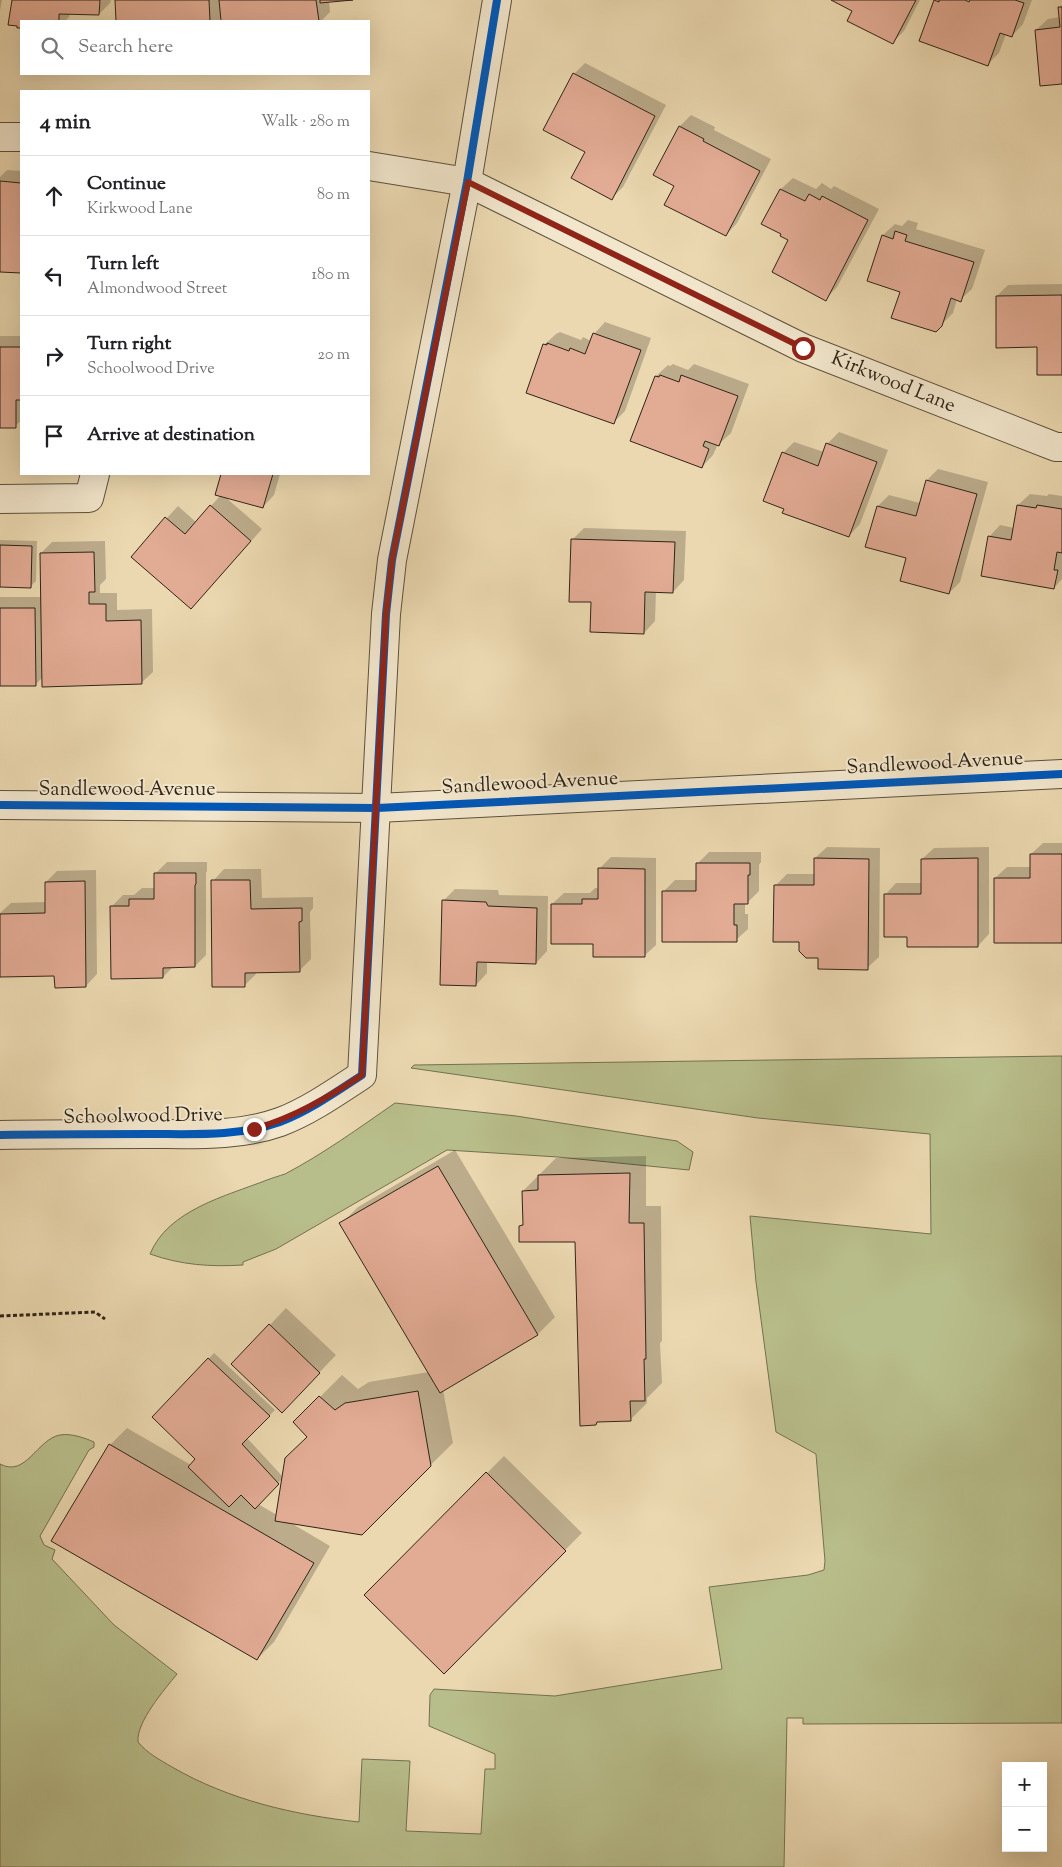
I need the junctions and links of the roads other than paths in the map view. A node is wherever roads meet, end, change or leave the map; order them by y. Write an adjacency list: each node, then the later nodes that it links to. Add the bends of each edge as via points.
1 (497, 0): 5 (street)
2 (0, 137): 3 (street)
3 (20, 137)
4 (370, 166): 5 (street, Kirkwood Lane)
5 (468, 182): 6 (street, Kirkwood Lane, via 803,348 1056,448); 11 (street, via 392,560 386,614)
6 (1062, 447)
7 (92, 486): 8 (street)
8 (0, 499)
9 (1062, 774): 11 (street, Sandlewood Avenue)
10 (0, 805): 11 (street, Sandlewood Avenue)
11 (377, 808): 12 (street, Schoolwood Drive, via 362,1075 303,1110 254,1129 201,1134)
12 (0, 1135)

